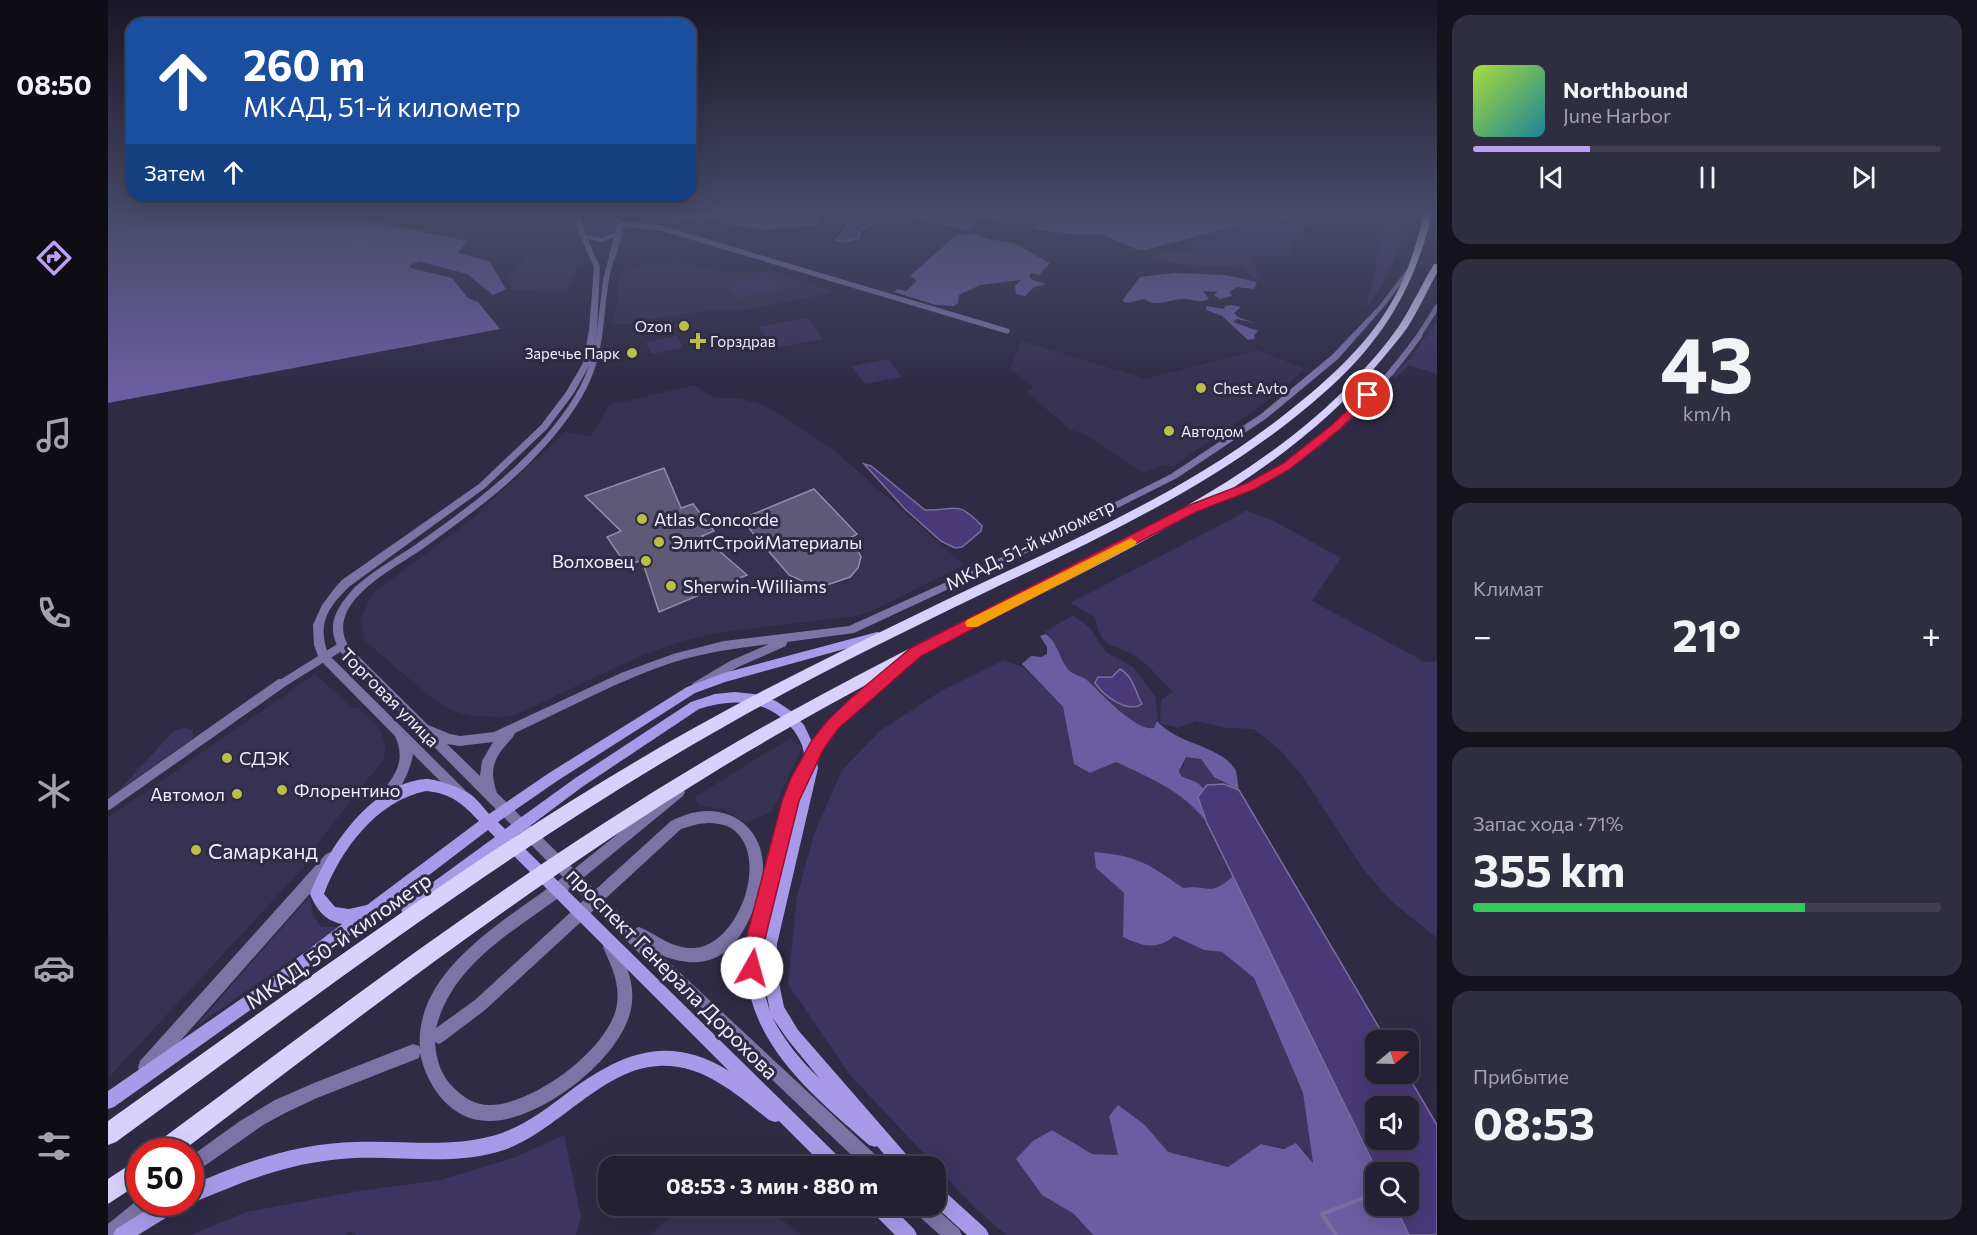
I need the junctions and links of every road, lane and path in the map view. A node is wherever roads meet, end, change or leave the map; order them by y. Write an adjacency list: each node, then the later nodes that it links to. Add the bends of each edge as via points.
1 (597, 272): 14 (street, Торговая улица, via 593,330 586,363 558,411 505,465 455,507 335,593 321,611 317,625)
2 (609, 272): 12 (street, Торговая улица, via 597,362 568,412 516,469 468,511 351,598 338,621)
3 (808, 272): 8 (street)
4 (1408, 272): 11 (street, via 1363,328 1327,364 1264,416 1174,476 877,619 850,630)
5 (1413, 272): 10 (highway, МКАД, 51-й километр, via 1382,326 1348,364 1280,423 1189,484 1123,522)
6 (1434, 272): 9 (highway, via 1418,306 1380,358 1319,418 1257,466)
7 (1437, 307): 9 (street, via 1398,365 1319,442 1260,481)
8 (1007, 331)
9 (1191, 509): 13 (highway)
10 (897, 629): 15 (main road); 20 (highway, МКАД, 51-й километр, via 744,708)
11 (812, 636): 15 (street, via 760,651); 18 (street, via 699,650 625,676)
12 (342, 646): 14 (street); 16 (street, Торговая улица)
13 (916, 652): 19 (highway); 40 (main road, via 833,725 807,761 790,801 753,947 752,968 760,1010 779,1048)
14 (323, 656): 17 (street, Торговая улица); 23 (street)
15 (691, 690): 27 (main road, via 553,777)
16 (421, 726): 18 (street, via 460,741 486,739); 22 (street, Торговая улица)
17 (396, 728): 21 (street, Торговая улица); 24 (street, via 406,744 406,766)
18 (514, 730): 22 (street, via 498,743 487,762 487,785)
19 (712, 764): 29 (street, via 552,895 472,953 446,982 427,1036 430,1064 446,1093 475,1110 511,1111 556,1087 598,1055 613,1037 625,1002 622,970); 36 (highway, via 620,822 419,961)
20 (600, 792): 30 (highway, МКАД, 50-й километр)
21 (465, 798): 24 (main road, via 427,785 405,789); 25 (main road, Торговая улица)
22 (493, 798): 28 (street, проспект Генерала Дорохова)
23 (108, 805)
24 (379, 805): 26 (main road)
25 (478, 811): 29 (main road, проспект Генерала Дорохова)
26 (338, 853): 27 (main road, via 317,894 326,911 346,917 361,914); 33 (street)
27 (383, 901): 33 (main road, via 272,986)
28 (616, 918): 31 (street, via 670,954 685,956 716,949 738,932 756,880 756,859 747,834 723,818 698,816 676,825 480,1005); 39 (street, проспект Генерала Дорохова)
29 (601, 934): 37 (main road, проспект Генерала Дорохова)
30 (330, 975): 35 (highway, МКАД, 50-й километр); 41 (main road, via 387,924 609,762 695,705 724,697 755,698 789,716 806,740 812,768 770,945 769,968 777,1010 793,1035)
31 (440, 1036)
32 (413, 1052): 42 (street, via 278,1107)
33 (127, 1087): 34 (main road)
34 (108, 1101)
35 (108, 1134)
36 (182, 1138)
37 (814, 1145): 38 (main road, проспект Генерала Дорохова); 44 (main road, via 738,1085 709,1068 682,1059 655,1057 612,1072 530,1131 504,1142 475,1148 306,1154 260,1165)
38 (826, 1156)
39 (865, 1156)
40 (894, 1156)
41 (897, 1156)
42 (204, 1158)
43 (126, 1180): 45 (highway)
44 (204, 1189)
45 (108, 1193)
46 (946, 1204): 55 (main road)
47 (131, 1216): 51 (street)
48 (153, 1216): 52 (main road)
49 (888, 1216): 53 (main road)
50 (932, 1216): 54 (street)
51 (108, 1235)
52 (122, 1235)
53 (908, 1235)
54 (954, 1235)
55 (980, 1235)

